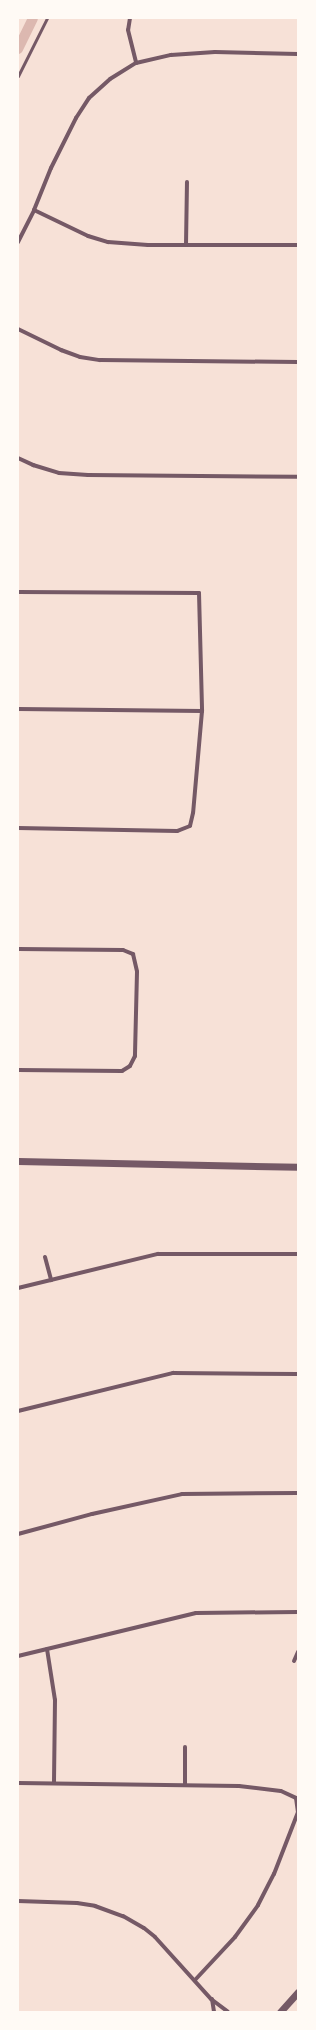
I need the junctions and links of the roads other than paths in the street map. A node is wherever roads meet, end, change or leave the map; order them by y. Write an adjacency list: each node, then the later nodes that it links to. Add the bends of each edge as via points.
1 (47, 18): 5 (lane)
2 (130, 18): 4 (street, via 128,30)
3 (298, 54): 4 (street, via 215,52 171,55)
4 (136, 63): 7 (street, via 110,79 89,98 51,168)
5 (18, 76)
6 (187, 182): 9 (street)
7 (34, 210): 8 (street); 9 (street, via 88,236 108,242)
8 (18, 242)
9 (186, 245): 10 (street)
10 (298, 245)
11 (18, 329): 12 (street, via 61,350 80,357 100,360)
12 (298, 362)
13 (18, 458): 14 (street, via 59,473 88,475)
14 (298, 476)
15 (18, 592): 17 (street, via 200,593)
16 (18, 709): 17 (street)
17 (202, 711): 18 (street, via 190,826 177,831)
18 (18, 828)
19 (18, 949): 20 (street, via 123,950 133,954 137,972 136,1044 135,1056 130,1066 122,1071)
20 (18, 1070)
21 (18, 1161): 22 (street)
22 (298, 1167)
23 (298, 1254): 25 (street, via 158,1254)
24 (45, 1257): 25 (street)
25 (51, 1280): 26 (street)
26 (18, 1288)
27 (298, 1374): 28 (street, via 173,1373)
28 (18, 1411)
29 (298, 1493): 30 (street, via 182,1494)
30 (18, 1534)
31 (298, 1612): 32 (street, via 196,1613)
32 (47, 1649): 34 (street); 38 (street, via 55,1700)
33 (298, 1652): 35 (street)
34 (18, 1656)
35 (294, 1661)
36 (185, 1747): 39 (street)
37 (18, 1783): 38 (street)
38 (54, 1783): 39 (street)
39 (185, 1784): 40 (street, via 281,1791 296,1798)
40 (298, 1812): 42 (street, via 274,1874 258,1905 235,1937)
41 (18, 1901): 42 (street, via 77,1903 95,1906 123,1916 155,1937)
42 (195, 1980): 44 (street)
43 (298, 1992): 47 (street)
44 (211, 1999): 45 (street); 46 (street)
45 (214, 2012)
46 (228, 2012)
47 (280, 2012)

